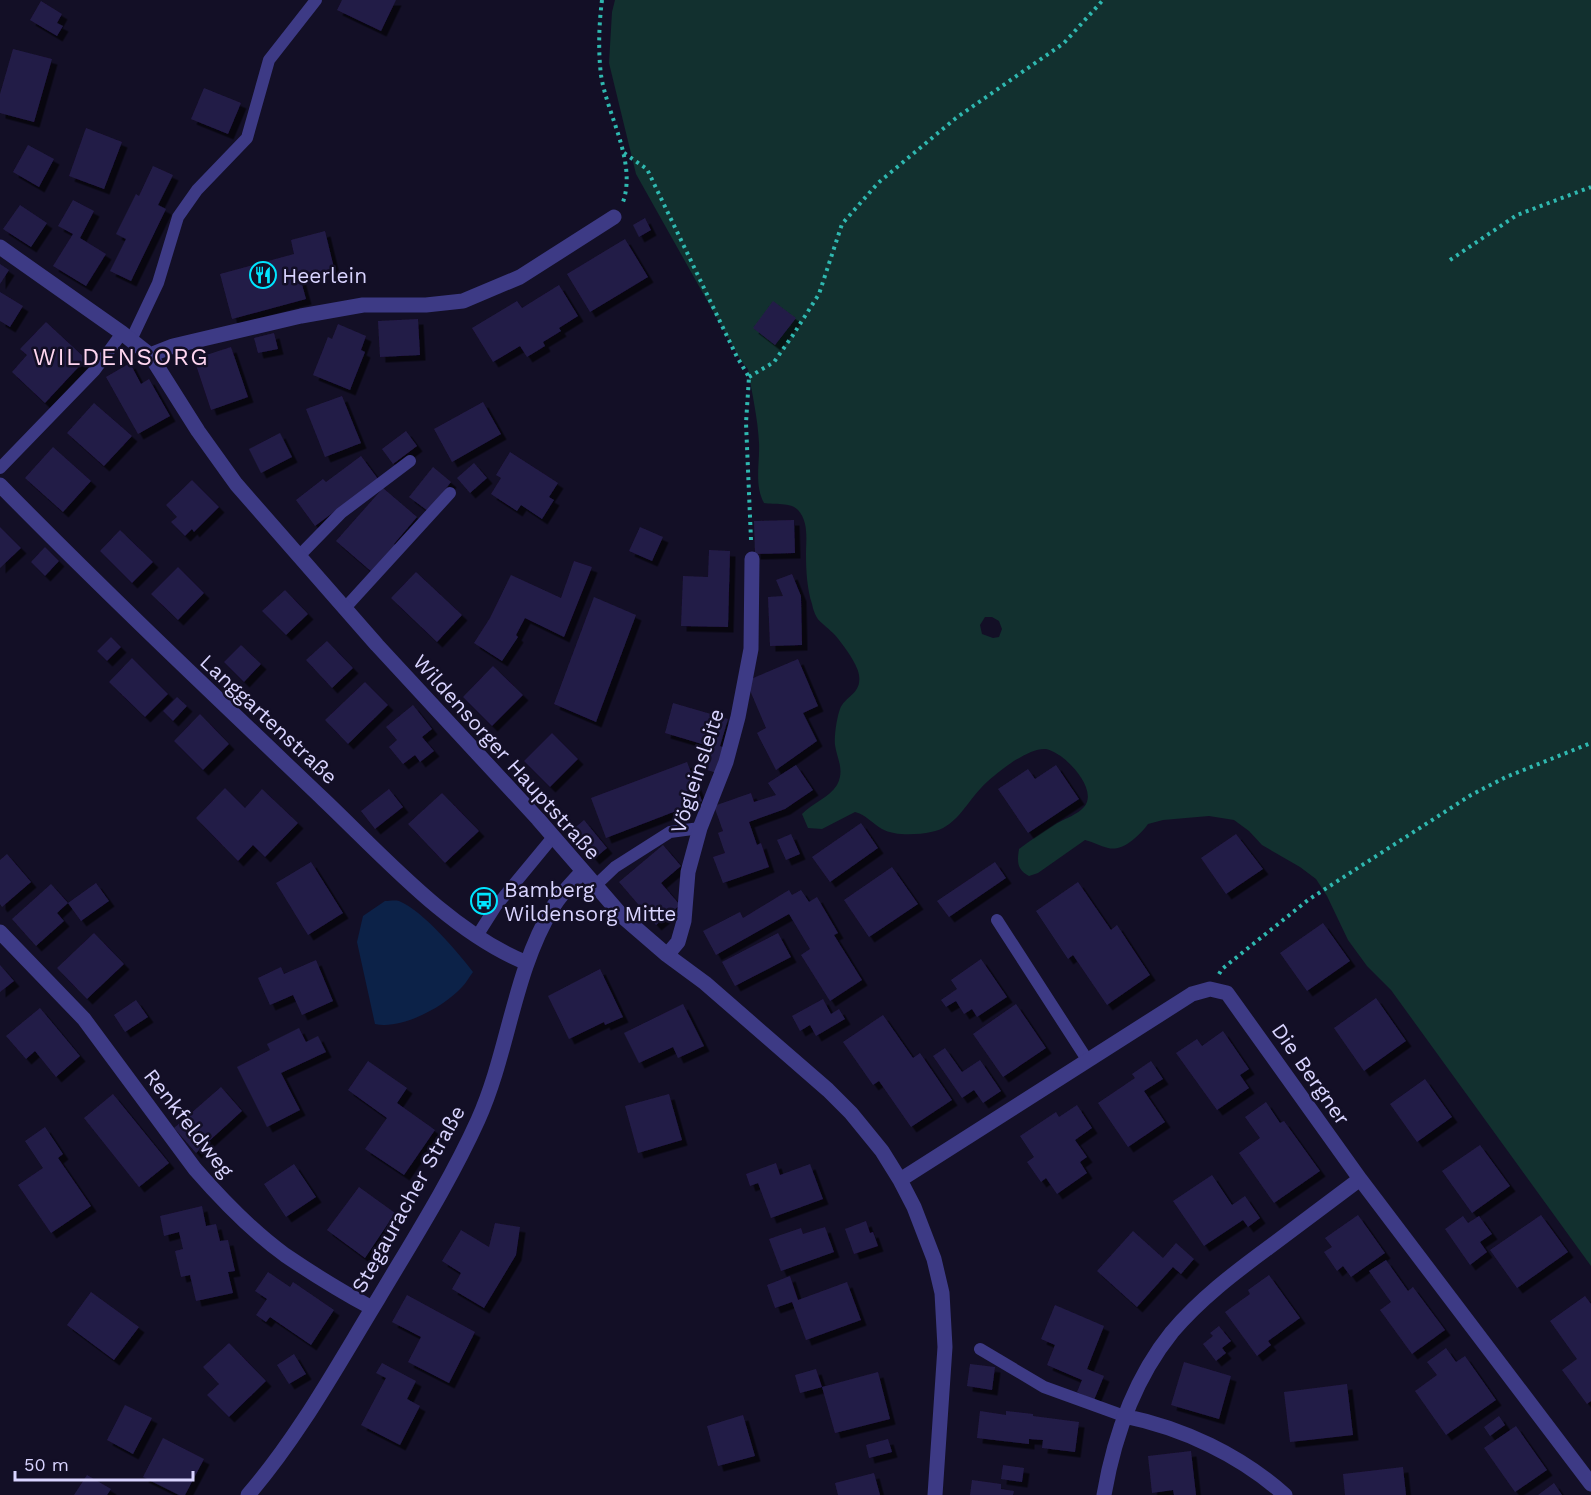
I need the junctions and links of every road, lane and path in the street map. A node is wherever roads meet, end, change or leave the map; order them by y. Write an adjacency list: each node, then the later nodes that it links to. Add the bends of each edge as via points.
1 (316, 0): 9 (lane, via 268,60 247,138 197,190 178,218 158,284)
2 (602, 0): 4 (path, via 601,74)
3 (1102, 0): 11 (path, via 1064,43 956,118 878,183 842,224 819,294 793,335 774,362)
4 (624, 153): 6 (path, via 627,186); 11 (path, via 647,168)
5 (1591, 187): 8 (path, via 1517,215)
6 (614, 218): 10 (street, via 520,277 463,301 363,304 196,340)
7 (0, 247): 9 (street, Wildensorger Hauptstraße)
8 (1450, 260)
9 (127, 337): 10 (street, Wildensorger Hauptstraße); 13 (lane)
10 (150, 356): 16 (street, Wildensorger Hauptstraße, via 236,484)
11 (749, 377): 17 (path, via 746,423)
12 (410, 461): 16 (lane, via 341,513)
13 (0, 468)
14 (0, 485): 26 (street, Langgartenstraße, via 208,691 437,907)
15 (450, 493): 18 (lane)
16 (299, 556): 18 (street, Wildensorger Hauptstraße)
17 (752, 559): 20 (street, Vögleinsleite, via 751,649 738,717 726,762)
18 (345, 608): 21 (street, Wildensorger Hauptstraße)
19 (1591, 743): 29 (path, via 1471,795 1308,900 1222,969)
20 (700, 828): 23 (lane, via 670,832 615,867); 27 (street, Vögleinsleite, via 687,872 684,921 678,942)
21 (553, 837): 22 (street, Wildensorger Hauptstraße); 26 (lane, via 496,906)
22 (582, 872): 23 (street, Wildensorger Hauptstraße); 28 (street, Stegauracher Straße, via 554,905)
23 (595, 886): 27 (street, Wildensorger Hauptstraße, via 623,917)
24 (997, 920): 30 (lane)
25 (0, 932): 33 (street, Renkfeldweg, via 84,1019 220,1197 283,1254)
26 (477, 936): 28 (street, Langgartenstraße)
27 (667, 955): 32 (street, Wildensorger Hauptstraße, via 828,1090 882,1151)
28 (527, 963): 33 (street, Stegauracher Straße, via 478,1119 453,1171)
29 (1210, 989): 30 (street, via 1192,994); 31 (street, Die Bergner, via 1227,993)
30 (1089, 1061): 32 (street)
31 (1360, 1179): 35 (street, via 1230,1276 1195,1307 1152,1360); 36 (street, Die Bergner)
32 (900, 1180): 38 (street, Wildensorger Hauptstraße, via 924,1229 942,1293 945,1347)
33 (372, 1308): 37 (street, Stegauracher Straße, via 294,1437)
34 (980, 1349): 35 (lane, via 1044,1387)
35 (1124, 1416): 39 (street); 40 (street, via 1179,1431 1240,1461)
36 (1591, 1484)
37 (248, 1495)
38 (935, 1495)
39 (1104, 1495)
40 (1285, 1495)

